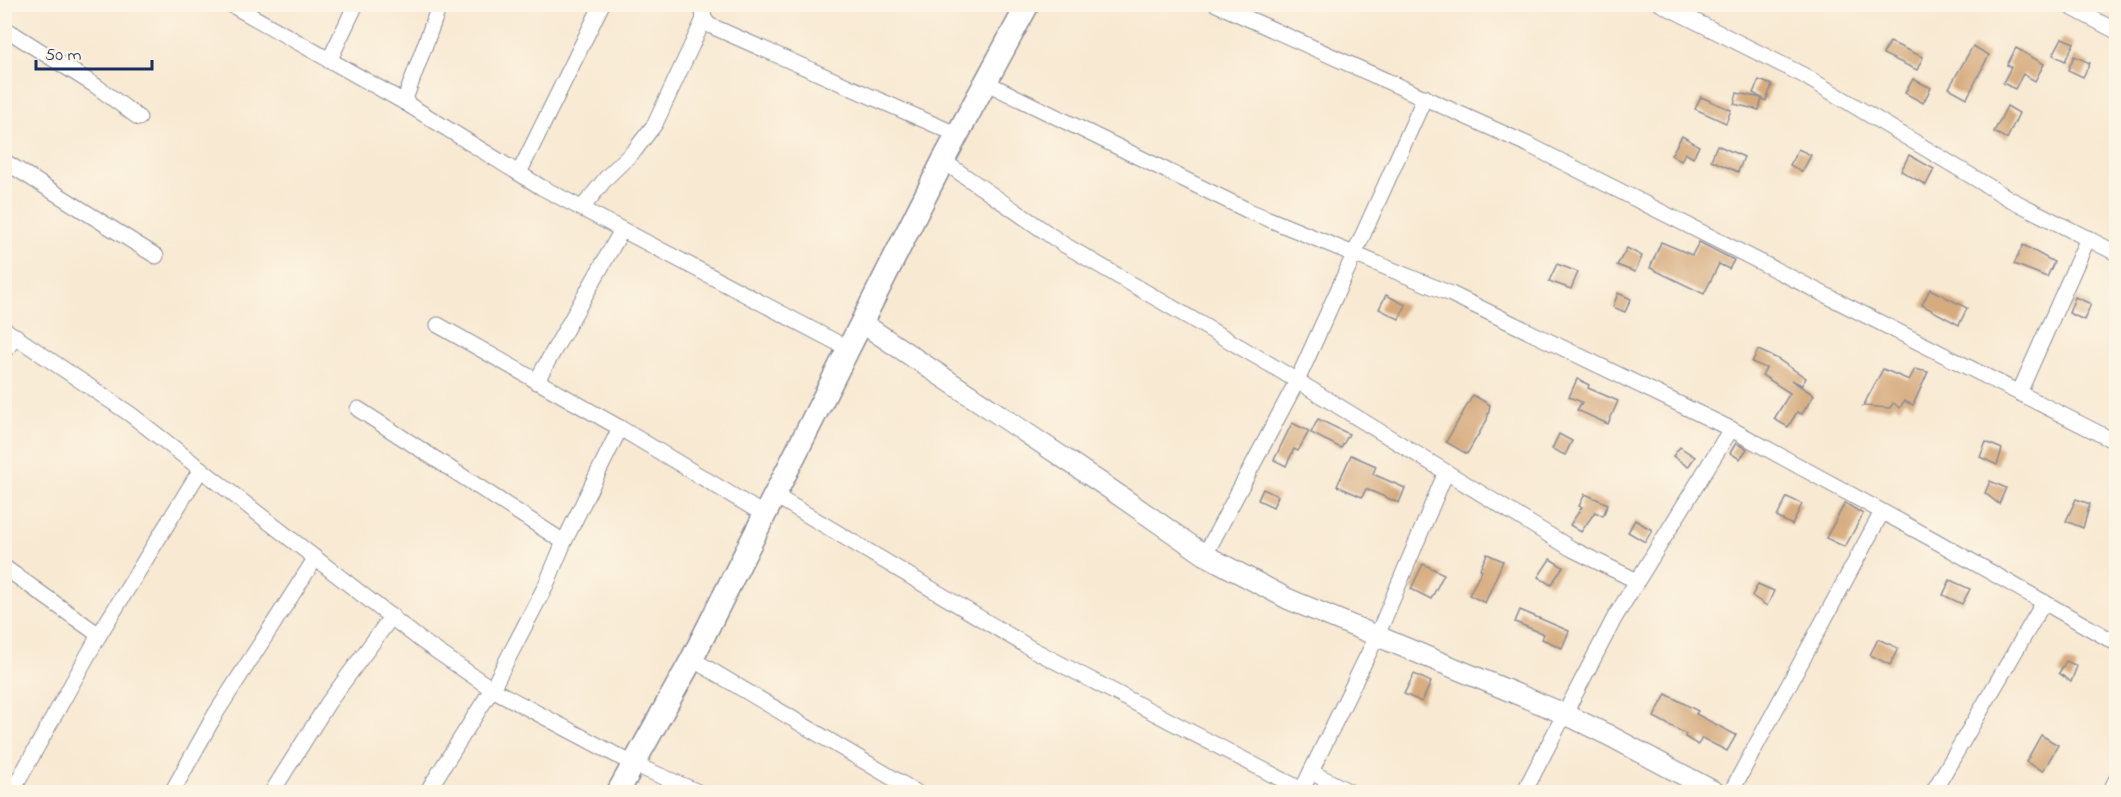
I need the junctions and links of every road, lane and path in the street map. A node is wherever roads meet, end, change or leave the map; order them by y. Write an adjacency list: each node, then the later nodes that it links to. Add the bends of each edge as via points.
1 (230, 4): 12 (street)
2 (356, 4): 12 (street)
3 (440, 4): 15 (street)
4 (602, 4): 20 (street)
5 (1028, 4): 13 (main road)
6 (1216, 4): 14 (street)
7 (1662, 4): 23 (street, via 1803,75 2008,198)
8 (2065, 4): 11 (street)
9 (705, 12): 17 (street, via 709,24); 21 (street, via 655,124)
10 (4, 28): 16 (street)
11 (2116, 31)
12 (329, 61): 15 (street)
13 (987, 83): 17 (main road); 25 (street, via 1249,211)
14 (1425, 97): 25 (street); 34 (street, via 1529,145)
15 (405, 102): 20 (street)
16 (139, 118)
17 (958, 135): 19 (main road)
18 (4, 161): 26 (street)
19 (944, 161): 27 (main road); 32 (street, via 1063,244)
20 (519, 173): 21 (street)
21 (582, 208): 22 (street)
22 (622, 230): 30 (street); 33 (street)
23 (2088, 238): 24 (street); 34 (street)
24 (2116, 253)
25 (1353, 254): 32 (street); 37 (street, via 1451,294)
26 (156, 255)
27 (862, 323): 30 (main road); 44 (street)
28 (438, 325): 33 (street)
29 (10, 332): 31 (street); 39 (street, via 130,414)
30 (849, 349): 41 (main road)
31 (4, 352)
32 (1297, 381): 40 (street); 44 (street)
33 (536, 382): 36 (street)
34 (2019, 393): 38 (street)
35 (357, 409): 43 (street)
36 (620, 428): 41 (street); 43 (street)
37 (1731, 429): 42 (street); 47 (street)
38 (2116, 442)
39 (201, 469): 45 (street); 50 (street)
40 (1446, 472): 47 (street, via 1572,549); 51 (street)
41 (770, 505): 53 (main road); 59 (street)
42 (1882, 512): 48 (street); 70 (street)
43 (564, 542): 54 (street)
44 (1205, 555): 51 (street, via 1288,599)
45 (315, 559): 49 (street); 61 (street, via 216,713)
46 (4, 567): 50 (street)
47 (1637, 581): 55 (street)
48 (2044, 602): 52 (street); 71 (street)
49 (392, 616): 54 (street); 62 (street, via 328,703)
50 (99, 635): 60 (street)
51 (1377, 636): 55 (street); 57 (street)
52 (2116, 643)
53 (692, 659): 56 (main road); 66 (street)
54 (492, 688): 56 (street); 63 (street)
55 (1565, 714): 68 (street); 69 (street)
56 (633, 764): 64 (main road); 65 (street)
57 (1311, 771): 59 (street); 67 (street)
58 (2116, 780): 72 (street)
59 (1301, 791)
60 (12, 792)
61 (172, 792)
62 (272, 792)
63 (427, 792)
64 (618, 792)
65 (698, 792)
66 (916, 792)
67 (1350, 792)
68 (1524, 792)
69 (1715, 792)
70 (1731, 792)
71 (1933, 792)
72 (2110, 792)

